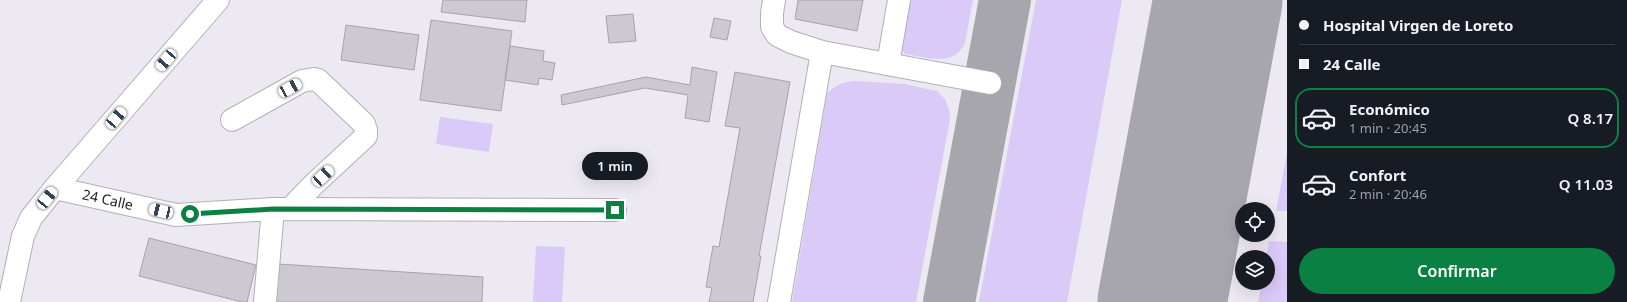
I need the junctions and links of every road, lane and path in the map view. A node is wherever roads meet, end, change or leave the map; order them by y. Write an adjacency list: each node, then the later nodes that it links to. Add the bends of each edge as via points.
1 (218, 0): 8 (street)
2 (774, 0): 4 (street, via 772,27 777,35)
3 (900, 0): 5 (street)
4 (822, 52): 5 (street); 13 (street)
5 (888, 64): 6 (street)
6 (990, 83)
7 (232, 120): 9 (street, via 302,81 314,79 364,124 366,136 312,186)
8 (55, 188): 9 (street, 24 Calle, via 176,215); 11 (street, via 31,218 22,236)
9 (282, 209): 10 (street, 24 Calle); 12 (street)
10 (615, 210)
11 (9, 302)
12 (265, 302)
13 (779, 302)

